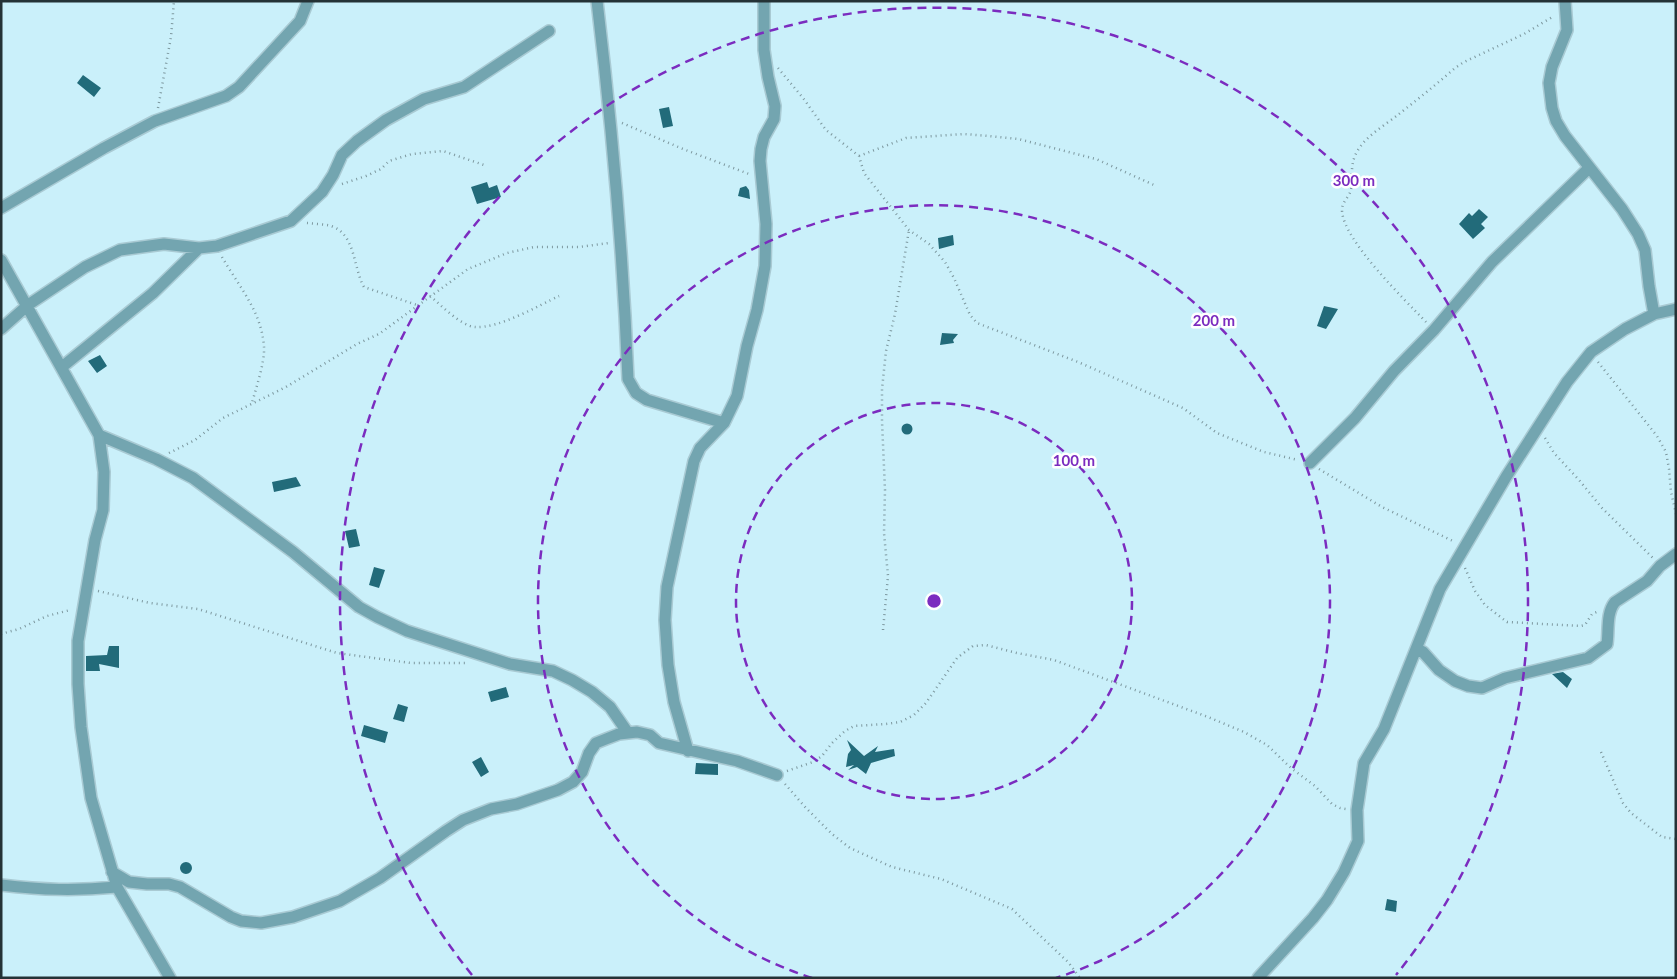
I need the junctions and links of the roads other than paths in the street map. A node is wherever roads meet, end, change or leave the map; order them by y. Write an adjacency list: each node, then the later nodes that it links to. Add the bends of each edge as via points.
1 (308, 1): 7 (street, via 300,21 239,87 226,96 155,122)
2 (597, 1): 15 (street, via 610,117 628,379 636,393 647,400)
3 (764, 1): 15 (street, via 765,55 775,112 760,149 766,224 765,266 737,396)
4 (1566, 4): 6 (street, via 1567,30 1552,67 1550,97 1556,121)
5 (549, 31): 8 (street, via 464,87 424,99 357,141 342,155 322,192 292,221 217,246)
6 (1589, 168): 12 (street, via 1638,234 1645,250); 17 (street, via 1492,262 1356,418)
7 (1, 208)
8 (199, 248): 10 (street, via 164,244 120,250 85,267); 14 (street, via 153,293)
9 (1, 260): 10 (street)
10 (28, 305): 13 (street); 14 (street)
11 (1676, 309): 12 (street)
12 (1654, 314): 19 (street, via 1591,352 1567,382 1462,551 1440,590)
13 (1, 329)
14 (62, 367): 16 (street)
15 (724, 422): 21 (street, via 700,448 694,461 667,587 668,665 674,702)
16 (99, 435): 20 (street, via 193,478 377,617 417,634 510,664 552,671 572,680 610,707); 23 (street, via 104,472 103,510 78,641 78,684 91,798)
17 (1310, 463)
18 (1676, 554): 19 (street, via 1647,581 1611,606 1607,644 1588,658 1505,678 1482,688 1455,681)
19 (1416, 649): 27 (street, via 1384,729 1364,763 1357,810 1358,841 1344,872 1327,900)
20 (628, 733): 21 (street, via 650,735 659,743); 23 (street, via 596,743 582,772 573,782 558,790 463,820 380,878 340,901 293,917 262,924 241,921 180,887 128,882)
21 (688, 751): 22 (street, via 736,761)
22 (777, 775)
23 (112, 872): 25 (street)
24 (1, 885): 25 (street, via 42,890)
25 (117, 887): 26 (street)
26 (170, 978)
27 (1258, 978)

